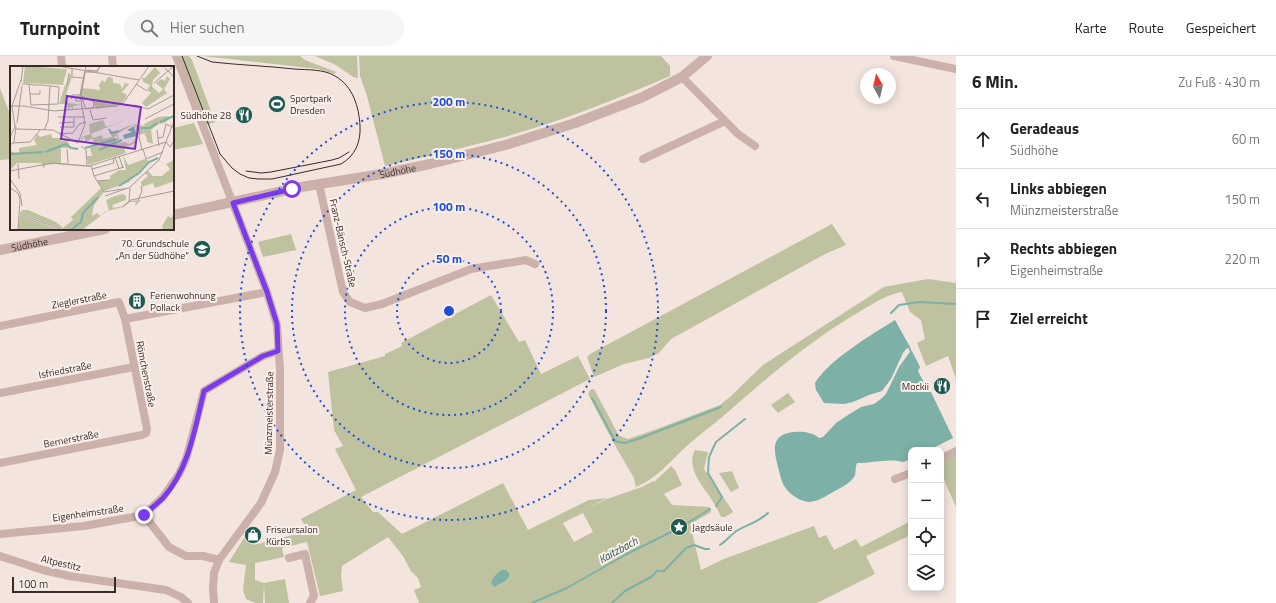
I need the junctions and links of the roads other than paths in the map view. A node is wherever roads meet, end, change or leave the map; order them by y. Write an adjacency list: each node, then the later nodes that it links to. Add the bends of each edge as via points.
1 (61, 56): 6 (street)
2 (112, 56): 7 (street)
3 (176, 56): 14 (street, Münzmeisterstraße)
4 (707, 56): 9 (street, Südhöhe)
5 (894, 56): 8 (street)
6 (62, 66)
7 (113, 66)
8 (956, 69)
9 (682, 77): 10 (street); 13 (street, Südhöhe, via 623,105 550,132 430,164)
10 (725, 121): 11 (street); 12 (street)
11 (754, 146)
12 (643, 159)
13 (319, 184): 14 (street, Südhöhe); 18 (street, Franz-Bänsch-Straße, via 342,292 350,302 365,308 382,304 471,269 526,260)
14 (233, 203): 15 (street, Südhöhe); 19 (street, Münzmeisterstraße)
15 (174, 215)
16 (100, 230): 17 (street, Südhöhe)
17 (0, 250)
18 (535, 264)
19 (267, 292): 20 (street); 22 (street, Münzmeisterstraße, via 277,324)
20 (126, 319): 21 (street, Zieglerstraße, via 119,302); 23 (street, Römchenstraße)
21 (0, 326)
22 (278, 351): 31 (street, via 263,356 204,391 186,459 179,474 163,497); 35 (street, Münzmeisterstraße, via 280,450 275,472 261,503)
23 (134, 367): 24 (street, Isfriedstraße); 25 (street, Römchenstraße)
24 (0, 393)
25 (146, 433): 28 (street, Bernerstraße)
26 (956, 451): 27 (street)
27 (944, 457)
28 (0, 463)
29 (908, 474): 30 (street)
30 (895, 479)
31 (144, 515): 32 (street, Eigenheimstraße, via 84,526); 35 (street, via 169,547 186,556 203,556)
32 (0, 534)
33 (0, 556): 36 (street, Altpestitz, via 69,576 166,590)
34 (289, 558): 38 (street, via 305,554 314,596)
35 (219, 560): 37 (street, Münzmeisterstraße, via 214,573)
36 (188, 603)
37 (214, 603)
38 (310, 603)

